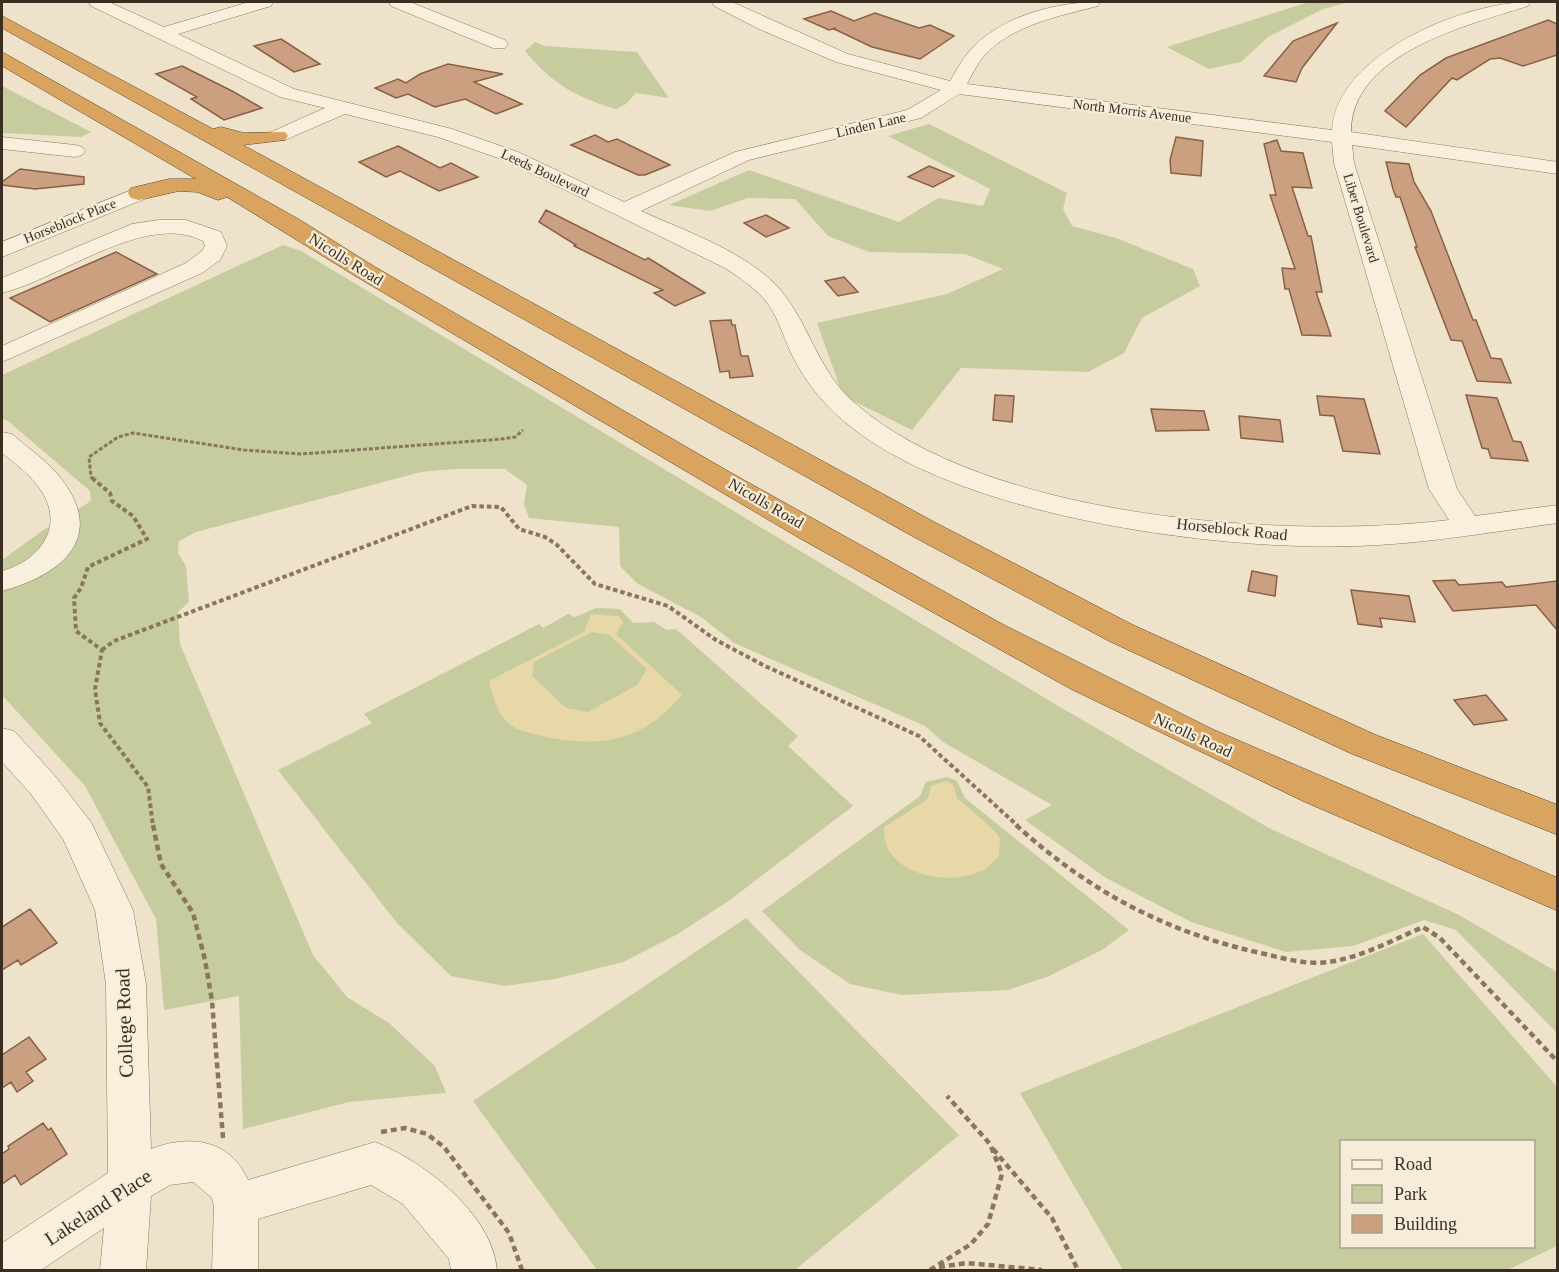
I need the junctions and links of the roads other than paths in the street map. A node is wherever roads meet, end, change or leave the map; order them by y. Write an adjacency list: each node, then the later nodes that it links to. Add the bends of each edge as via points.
1 (97, 2): 9 (street, Leeds Boulevard)
2 (265, 2): 9 (street)
3 (397, 2): 11 (street)
4 (720, 2): 14 (street, North Morris Avenue, via 843,58)
5 (1092, 2): 14 (street, Linden Lane, via 1029,21 994,40 980,50)
6 (1522, 2): 18 (street, Liber Boulevard, via 1411,43 1380,61 1361,80 1345,108)
7 (2, 13): 10 (highway)
8 (2, 21): 10 (highway)
9 (164, 33): 15 (street, Leeds Boulevard, via 269,86)
10 (38, 42): 13 (highway)
11 (499, 44)
12 (6, 62): 16 (highway, Nicolls Road)
13 (119, 86): 17 (highway, via 164,102 232,138); 22 (highway)
14 (954, 88): 18 (street, North Morris Avenue); 24 (street, Linden Lane, via 935,104 914,114 742,156)
15 (342, 108): 17 (street); 24 (street, Leeds Boulevard, via 492,148)
16 (112, 122): 23 (highway, via 141,149 169,166 165,177); 26 (highway, Nicolls Road)
17 (278, 136): 22 (highway, via 265,152)
18 (1341, 137): 21 (street, North Morris Avenue); 32 (street, Liber Boulevard, via 1344,163 1443,489)
19 (2, 143): 20 (street)
20 (75, 151)
21 (1557, 168)
22 (277, 172): 35 (highway, via 984,562 1121,633 1363,744)
23 (139, 193): 25 (street, Horseblock Place); 26 (highway, via 175,184 205,186 281,230)
24 (625, 210): 30 (street, Leeds Boulevard, via 733,263 759,280 781,302 823,385 862,423)
25 (2, 250)
26 (366, 272): 36 (highway, Nicolls Road, via 944,606 1085,682 1333,800)
27 (2, 286): 28 (street, via 140,229 161,225 186,225 213,237 216,246 212,255 194,268)
28 (2, 355)
29 (2, 440): 33 (street, via 42,473 58,495 64,527 56,553 46,562)
30 (915, 457): 32 (street, Horseblock Road, via 988,485 1042,499 1210,529 1353,537)
31 (1557, 514): 32 (street, Horseblock Road)
32 (1467, 526)
33 (2, 581)
34 (2, 740): 38 (street, College Road, via 78,832 114,910 126,984)
35 (1557, 821)
36 (1557, 895)
37 (221, 1183): 38 (street, Lakeland Place, via 163,1165); 41 (street); 42 (street, Lakeland Place, via 318,1178 375,1163 419,1190 471,1249)
38 (130, 1184): 39 (street, Lakeland Place); 40 (street, College Road)
39 (2, 1270)
40 (123, 1270)
41 (235, 1270)
42 (474, 1270)

